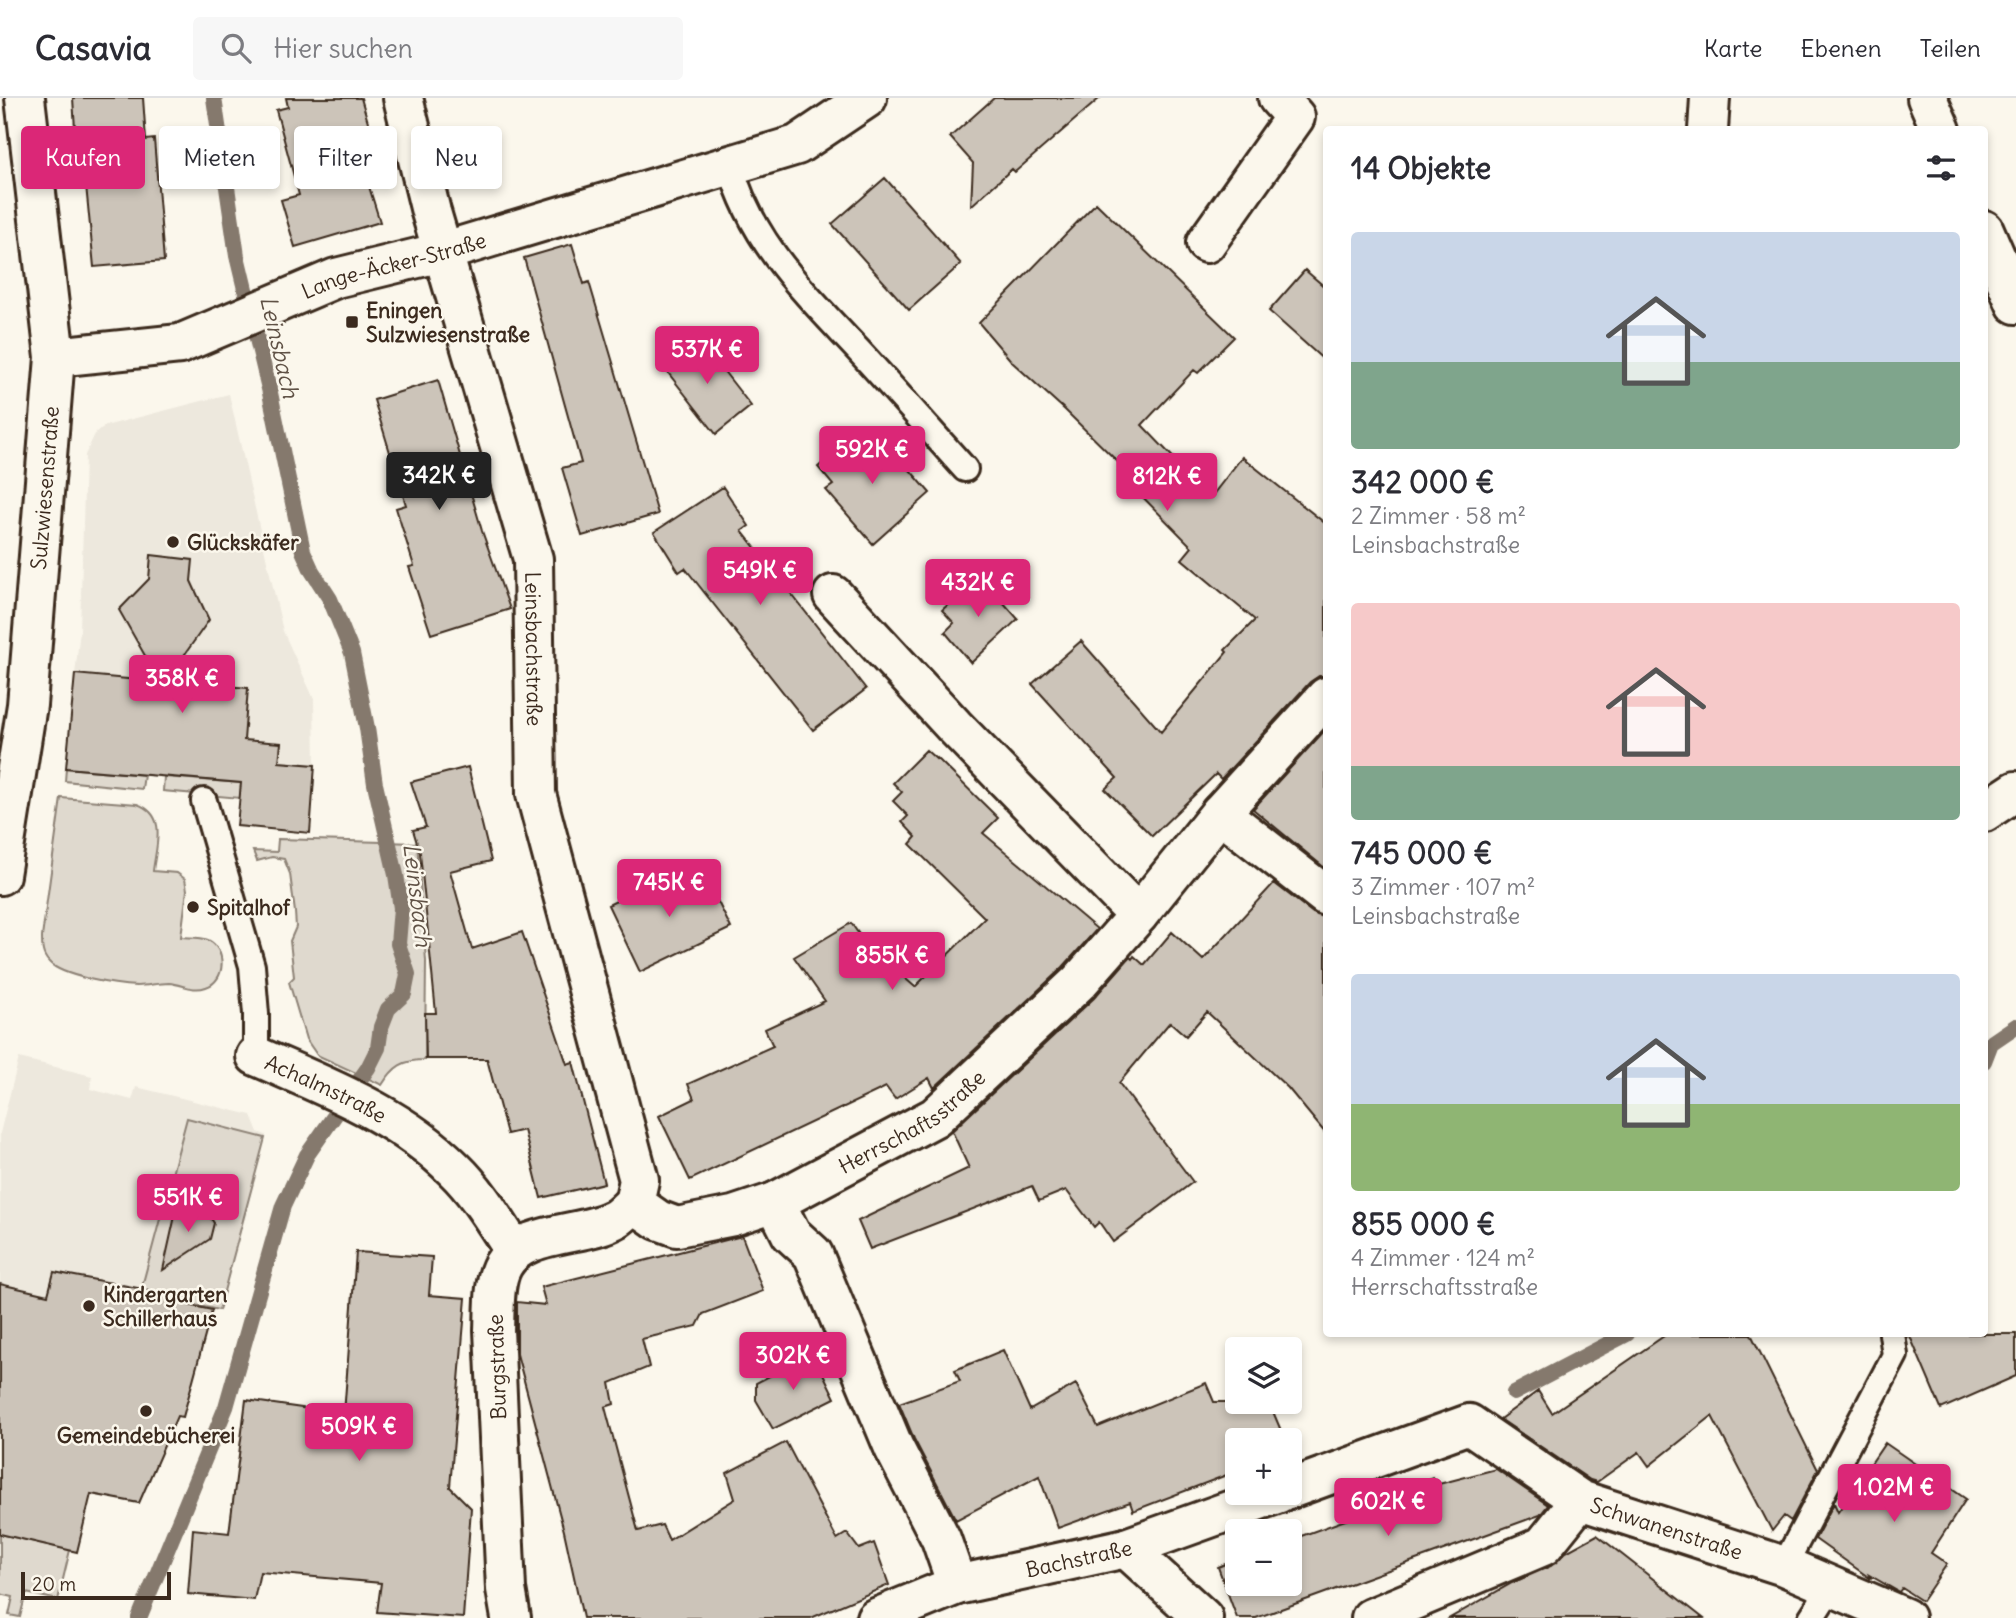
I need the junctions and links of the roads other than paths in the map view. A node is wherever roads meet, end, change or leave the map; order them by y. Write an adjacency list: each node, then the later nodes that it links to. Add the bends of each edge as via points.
1 (25, 98): 14 (street, Sulzwiesenstraße)
2 (403, 98): 12 (street, Leinsbachstraße)
3 (867, 98): 9 (street, Lange-Äcker-Straße, via 797,145)
4 (1278, 98): 11 (street, via 1294,117)
5 (1710, 98): 7 (street)
6 (1927, 98): 8 (street)
7 (1707, 126)
8 (1939, 126)
9 (730, 164): 12 (street, Lange-Äcker-Straße); 15 (lane, via 754,226 785,270)
10 (1988, 239): 13 (street)
11 (1206, 243)
12 (442, 252): 14 (street, Lange-Äcker-Straße, via 336,278 180,344); 27 (street, Leinsbachstraße, via 533,559 536,794 639,1180)
13 (2016, 304)
14 (55, 357): 22 (street, Sulzwiesenstraße, via 27,705)
15 (965, 469)
16 (833, 595): 24 (street)
17 (1323, 700): 21 (street, Herrschaftsstraße)
18 (2016, 791): 20 (street)
19 (204, 802): 25 (lane, Achalmstraße, via 252,966)
20 (1988, 809)
21 (1220, 813): 23 (street); 24 (street, Herrschaftsstraße)
22 (0, 875)
23 (1323, 894)
24 (1138, 915): 26 (street, Herrschaftsstraße, via 1079,982 935,1117)
25 (256, 1056): 28 (street, Achalmstraße, via 357,1101 412,1133 455,1169)
26 (775, 1202): 27 (street, Herrschaftsstraße, via 677,1227); 35 (street, via 791,1234 813,1254 894,1448 941,1539)
27 (634, 1203): 28 (street, via 617,1218)
28 (514, 1250): 37 (street, Burgstraße, via 502,1266 494,1330)
29 (1892, 1337): 34 (lane, via 1895,1355)
30 (1302, 1485): 31 (street, via 1469,1424)
31 (1580, 1500): 34 (street, Schwanenstraße); 40 (street, Schwanenstraße, via 1543,1545)
32 (1246, 1505): 33 (street, Bachstraße)
33 (1126, 1548): 35 (street, Bachstraße); 39 (street)
34 (1784, 1566): 36 (street, Schwanenstraße)
35 (957, 1585): 38 (street, Bachstraße)
36 (1821, 1602): 41 (street, Schwanenstraße)
37 (511, 1618)
38 (876, 1618)
39 (1203, 1618)
40 (1371, 1618)
41 (1905, 1618)

